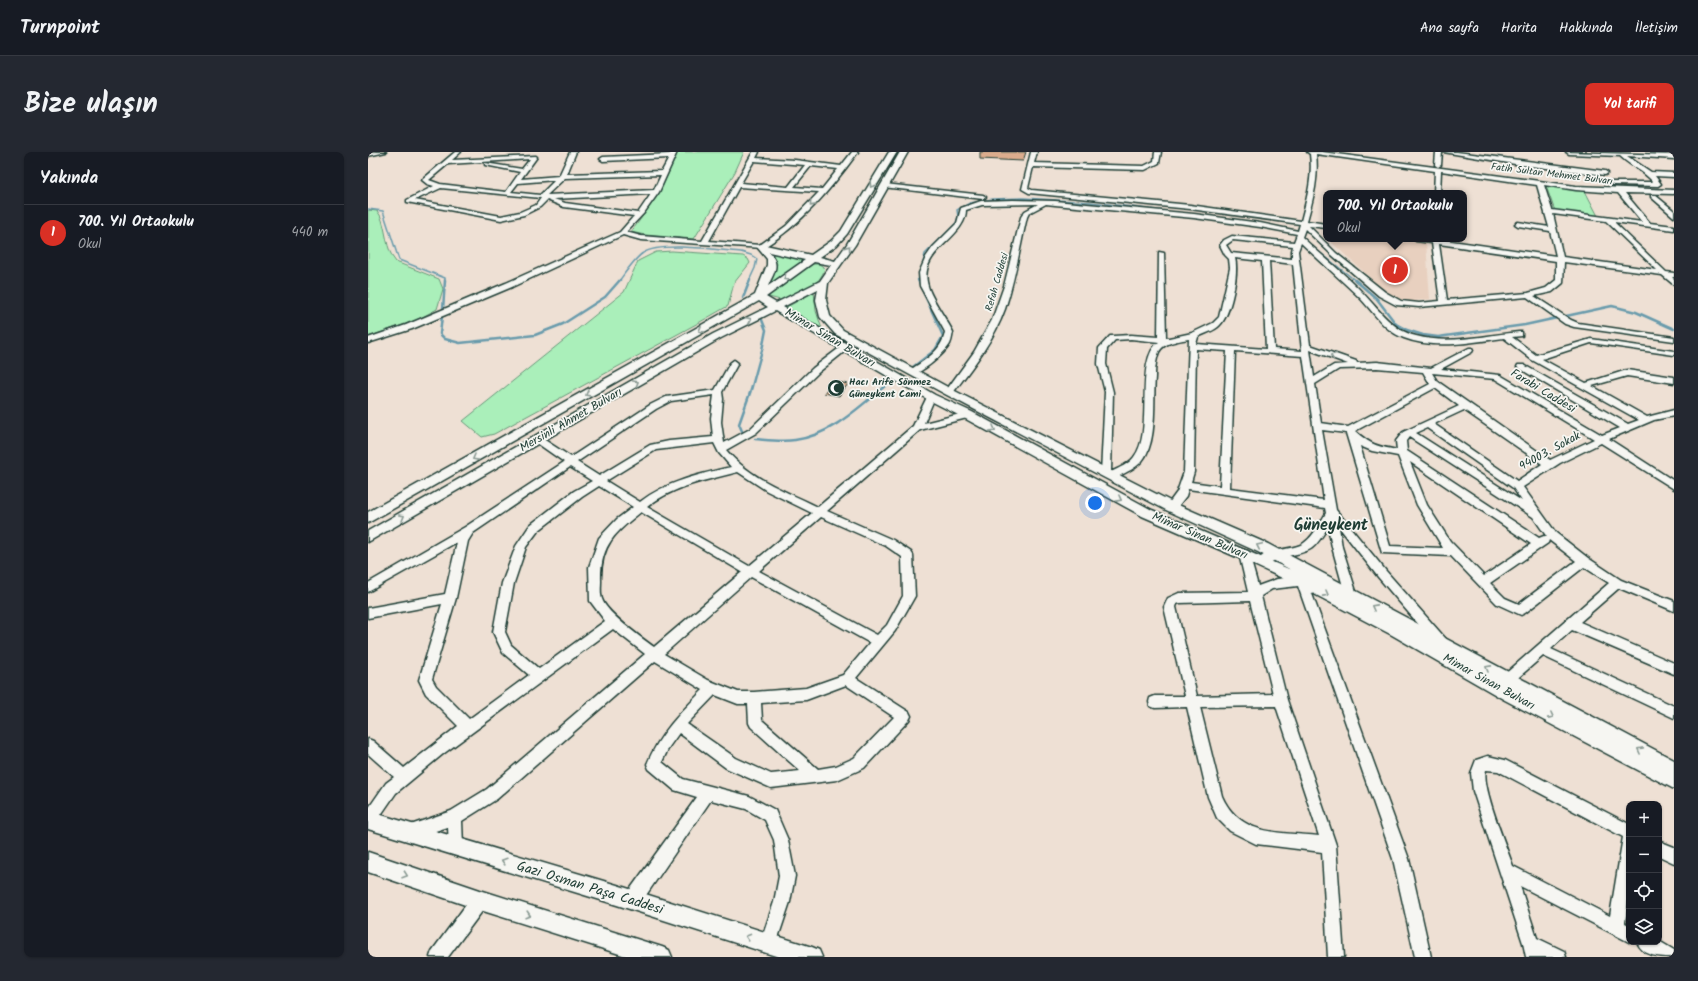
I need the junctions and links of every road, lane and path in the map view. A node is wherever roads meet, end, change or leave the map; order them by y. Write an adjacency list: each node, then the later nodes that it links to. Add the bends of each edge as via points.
1 (383, 152): 17 (street)
2 (458, 152): 27 (street)
3 (573, 152): 44 (street)
4 (604, 152): 23 (street)
5 (756, 152): 24 (street)
6 (854, 152): 35 (street)
7 (893, 152): 80 (main road, one-way to 80, via 844,232)
8 (904, 152): 49 (main road, Mimar Sinan Bulvarı)
9 (1034, 152): 31 (street)
10 (1158, 152): 31 (street, via 1157,162 1145,168)
11 (1312, 152): 20 (street, Fatih Sultan Mehmet Bulvarı); 32 (street)
12 (1340, 152): 20 (street)
13 (1351, 152): 34 (street, Fatih Sultan Mehmet Bulvarı)
14 (1439, 152): 34 (street)
15 (1446, 152): 28 (street)
16 (1569, 152): 21 (street)
17 (368, 154)
18 (673, 154): 23 (street); 39 (street)
19 (1622, 155): 21 (street); 22 (street); 41 (street)
20 (1332, 156): 32 (street); 34 (street, Fatih Sultan Mehmet Bulvarı)
21 (1592, 157): 40 (street)
22 (1674, 157)
23 (603, 159): 29 (street)
24 (752, 159): 30 (street); 47 (street)
25 (1656, 160): 33 (street)
26 (469, 161): 27 (street); 38 (street); 38 (street, via 534,157)
27 (447, 162): 48 (street, via 425,180)
28 (1516, 162): 40 (street); 46 (street)
29 (597, 164)
30 (809, 164): 35 (street); 51 (street)
31 (1030, 165): 56 (street, via 1025,189)
32 (1319, 165): 66 (street)
33 (1662, 165)
34 (1438, 167): 46 (street, Fatih Sultan Mehmet Bulvarı); 53 (street)
35 (841, 168): 54 (street)
36 (1668, 169): 42 (street)
37 (592, 170): 43 (street)
38 (524, 171): 45 (street)
39 (665, 173): 43 (street); 55 (street)
40 (1605, 173): 50 (street)
41 (1650, 174): 42 (street); 50 (street, via 1658,184)
42 (1674, 174)
43 (587, 175): 44 (street)
44 (562, 177): 45 (street); 60 (street)
45 (516, 181): 58 (street)
46 (1538, 181): 50 (street, Fatih Sultan Mehmet Bulvarı); 62 (street)
47 (737, 185): 51 (street); 76 (street)
48 (440, 186): 58 (street); 60 (street, via 409,201 501,218 522,214 538,206)
49 (885, 186): 56 (street, via 977,198 1022,196); 84 (main road, Mimar Sinan Bulvarı, one-way to 49)
50 (1616, 187): 52 (street, Fatih Sultan Mehmet Bulvarı); 57 (street, Fatih Sultan Mehmet Bulvarı); 68 (street)
51 (790, 188): 54 (street)
52 (1674, 188)
53 (1437, 190)
54 (824, 191): 77 (street, one-way to 77, via 789,228 775,240)
55 (656, 192): 60 (street); 63 (street)
56 (1031, 192): 66 (street, via 1190,207)
57 (1674, 192)
58 (507, 194): 60 (street)
59 (1654, 196): 64 (street)
60 (544, 197): 63 (street, via 564,205)
61 (1048, 202): 73 (street, via 1254,224); 111 (street, via 985,202 962,209 960,224 935,248 923,273 924,286 949,332 947,344); 117 (street, Refah Caddesi, via 1027,212 1024,217 1000,310 976,357)
62 (1549, 212): 65 (street); 71 (street)
63 (639, 215): 72 (street)
64 (1674, 215)
65 (1607, 218): 68 (street); 85 (street)
66 (1303, 223): 69 (street); 73 (street); 91 (street, via 1334,254 1382,294 1399,303)
67 (1518, 224): 71 (street)
68 (1647, 224): 70 (street)
69 (1323, 226)
70 (1674, 228)
71 (1554, 230): 82 (street)
72 (622, 233): 76 (street, via 641,238); 98 (street, via 509,285 409,327)
73 (1299, 239): 79 (street, via 1232,238 1223,245); 83 (street, via 1295,251); 93 (street, via 1362,295 1390,328 1402,334 1433,342)
74 (1435, 242): 91 (street)
75 (1448, 242): 82 (street)
76 (704, 243): 77 (street)
77 (761, 247): 80 (main road); 90 (main road, via 771,259 772,265)
78 (1160, 253): 97 (street)
79 (1228, 255): 81 (street); 94 (street, via 1232,258 1234,268 1223,317 1216,325)
80 (813, 259): 84 (main road); 90 (main road, one-way to 90)
81 (1265, 259): 83 (street); 104 (street)
82 (1560, 259): 85 (street); 89 (street, via 1560,281 1549,290)
83 (1297, 262): 102 (street)
84 (837, 264): 87 (main road, Mimar Sinan Bulvarı)
85 (1664, 273): 86 (street); 88 (street)
86 (1674, 275)
87 (823, 283): 92 (main road, Mimar Sinan Bulvarı); 111 (main road, Mimar Sinan Bulvarı, via 821,300 825,318 839,332)
88 (1674, 283)
89 (1528, 295): 91 (street); 96 (street, via 1577,325)
90 (759, 296): 92 (main road); 147 (main road, Mersinli Ahmet Bulvarı, one-way to 147)
91 (1444, 303)
92 (777, 307): 100 (main road, Mimar Sinan Bulvarı); 130 (main road, Mersinli Ahmet Bulvarı, one-way to 92, via 717,336)
93 (1519, 334)
94 (1195, 335): 97 (street); 99 (street)
95 (1506, 337): 106 (street)
96 (1674, 339)
97 (1166, 340): 136 (street, via 1154,352 1150,407 1140,457 1132,465); 136 (street, via 1113,338 1103,348 1102,364 1109,392)
98 (368, 341)
99 (1192, 346): 101 (street); 139 (street, via 1189,472)
100 (845, 348): 118 (main road, Mimar Sinan Bulvarı); 131 (street, via 816,370 753,432)
101 (1231, 348): 104 (street); 141 (street)
102 (1307, 350): 104 (street); 108 (street, one-way to 102); 113 (street)
103 (1469, 350): 110 (street)
104 (1270, 351)
105 (1674, 353): 106 (street, via 1591,340)
106 (1536, 358): 115 (street)
107 (734, 363): 116 (street)
108 (1360, 366): 110 (street, Farabi Caddesi, via 1378,365); 113 (street, Farabi Caddesi, via 1337,367)
109 (1521, 367): 126 (street)
110 (1429, 370): 114 (street); 129 (street, Farabi Caddesi, via 1497,377)
111 (913, 372): 117 (main road, Mimar Sinan Bulvarı)
112 (1674, 380): 115 (street, via 1627,373)
113 (1310, 383): 124 (street)
114 (1437, 384): 119 (street); 127 (street)
115 (1584, 386): 122 (street)
116 (718, 392): 131 (street, via 720,398 716,418); 133 (street, via 669,398)
117 (949, 392): 136 (main road, Mimar Sinan Bulvarı)
118 (930, 397): 121 (main road, Mimar Sinan Bulvarı); 125 (street)
119 (1465, 406): 123 (street); 134 (street)
120 (1674, 413): 122 (street, 94003. Sokak, via 1659,414)
121 (968, 416): 125 (street); 153 (main road, Mimar Sinan Bulvarı, one-way to 153, via 1147,513)
122 (1646, 420): 126 (street, 94003. Sokak)
123 (1428, 424): 128 (street); 140 (street)
124 (1318, 426): 127 (street); 144 (street)
125 (917, 428): 145 (street)
126 (1628, 428): 129 (street, 94003. Sokak)
127 (1350, 432): 132 (street, via 1365,445); 152 (street, via 1386,550)
128 (1410, 433): 132 (street, via 1401,441); 146 (street)
129 (1600, 438): 134 (street, 94003. Sokak); 138 (street, Farabi Caddesi)
130 (537, 439): 133 (street); 150 (main road, Mersinli Ahmet Bulvarı, one-way to 130)
131 (720, 444): 135 (street, via 722,452); 137 (street, via 669,444 653,447)
132 (1402, 453): 151 (street); 152 (street, via 1422,505 1446,544)
133 (569, 462): 137 (street); 148 (street)
134 (1550, 465): 140 (street, 94003. Sokak)
135 (736, 469): 142 (street, via 698,478 654,496); 145 (street)
136 (1109, 474): 143 (main road, Mimar Sinan Bulvarı)
137 (598, 481): 142 (street); 176 (street, via 534,528 521,546 508,584 499,632 507,648)
138 (1674, 485)
139 (1184, 486): 141 (street); 143 (street)
140 (1517, 486): 146 (street, 94003. Sokak)
141 (1226, 491): 144 (street)
142 (641, 507): 157 (street); 169 (street, via 621,522 603,541 595,568 596,601)
143 (1171, 507): 154 (main road, Mimar Sinan Bulvarı, one-way to 143)
144 (1332, 508): 154 (street, via 1314,541 1305,548); 163 (street, via 1337,547); 172 (street, via 1382,573)
145 (819, 512): 157 (street); 171 (street, via 888,542 907,555 909,596 891,628)
146 (1538, 516): 149 (street, 94003. Sokak)
147 (368, 518)
148 (469, 530): 162 (street); 165 (street, via 463,541)
149 (1552, 536): 151 (street); 155 (street, 94003. Sokak)
150 (368, 537)
151 (1538, 543): 160 (street)
152 (1454, 552): 160 (street)
153 (1244, 554): 156 (main road, Mimar Sinan Bulvarı); 164 (street)
154 (1275, 555): 156 (street); 158 (main road, Mimar Sinan Bulvarı)
155 (1584, 561): 160 (street, via 1521,610 1501,601); 161 (street, 94003. Sokak)
156 (1263, 562): 159 (main road, Mimar Sinan Bulvarı)
157 (750, 572): 171 (street); 174 (street)
158 (1317, 577): 159 (street); 163 (main road, Mimar Sinan Bulvarı)
159 (1302, 581): 164 (street, via 1270,585 1258,590); 167 (main road, Mimar Sinan Bulvarı, one-way to 167); 214 (street, via 1401,858)
160 (1483, 582)
161 (1617, 584): 166 (street, 94003. Sokak); 170 (street)
162 (368, 588)
163 (1351, 595): 167 (street); 172 (main road, Mimar Sinan Bulvarı, one-way to 163)
164 (1254, 596): 181 (street); 183 (street, via 1179,598 1172,601 1170,607)
165 (450, 598): 168 (street); 186 (street, via 425,680 431,690)
166 (1674, 606)
167 (1357, 611): 191 (main road, Mimar Sinan Bulvarı, one-way to 191)
168 (368, 614)
169 (613, 622): 174 (street); 176 (street)
170 (1572, 624): 173 (street); 175 (street)
171 (879, 642): 177 (street)
172 (1443, 643): 178 (main road, Mimar Sinan Bulvarı, one-way to 172)
173 (1542, 650): 178 (street); 184 (street)
174 (654, 654): 179 (street); 193 (street, via 492,794)
175 (1674, 669)
176 (539, 676): 186 (street)
177 (847, 679): 180 (street, via 806,694); 189 (street, via 904,716 859,763 837,773)
178 (1508, 679): 188 (main road, Mimar Sinan Bulvarı, one-way to 178)
179 (713, 688): 180 (street, via 738,698); 185 (street)
180 (754, 698): 189 (street, via 756,723)
181 (1281, 700): 183 (street); 198 (street)
182 (1155, 702): 183 (street)
183 (1193, 702): 198 (street, via 1215,797 1222,813 1235,826 1256,837)
184 (1674, 712)
185 (678, 725): 189 (street, via 731,763 771,781); 192 (street, via 659,750 654,764 679,785)
186 (468, 727): 190 (street)
187 (368, 746): 190 (street)
188 (1674, 769)
189 (816, 776)
190 (404, 777): 194 (street, via 391,788)
191 (1674, 780)
192 (708, 793): 205 (street); 207 (street, via 749,803 770,815 781,840 787,876 782,902)
193 (455, 817): 196 (street); 197 (street)
194 (369, 820): 196 (main road, Gazi Osman Paşa Caddesi)
195 (1626, 830): 202 (street, via 1500,765 1481,765 1478,773 1480,791)
196 (410, 832): 197 (main road, Gazi Osman Paşa Caddesi)
197 (456, 846): 205 (main road, Gazi Osman Paşa Caddesi, one-way to 197)
198 (1329, 846): 213 (street)
199 (1662, 849): 200 (street)
200 (1674, 855)
201 (368, 862): 204 (main road, one-way to 204)
202 (1508, 872): 206 (street); 209 (street)
203 (1627, 873): 206 (street)
204 (480, 900): 210 (street); 211 (main road, one-way to 211)
205 (632, 901): 207 (main road, Gazi Osman Paşa Caddesi, one-way to 205)
206 (1623, 931)
207 (768, 944): 212 (main road, Gazi Osman Paşa Caddesi)
208 (1650, 945): 216 (street)
209 (1533, 950): 215 (street)
210 (438, 957)
211 (662, 957)
212 (812, 957)
213 (1336, 957)
214 (1423, 957)
215 (1558, 957)
216 (1671, 957)

